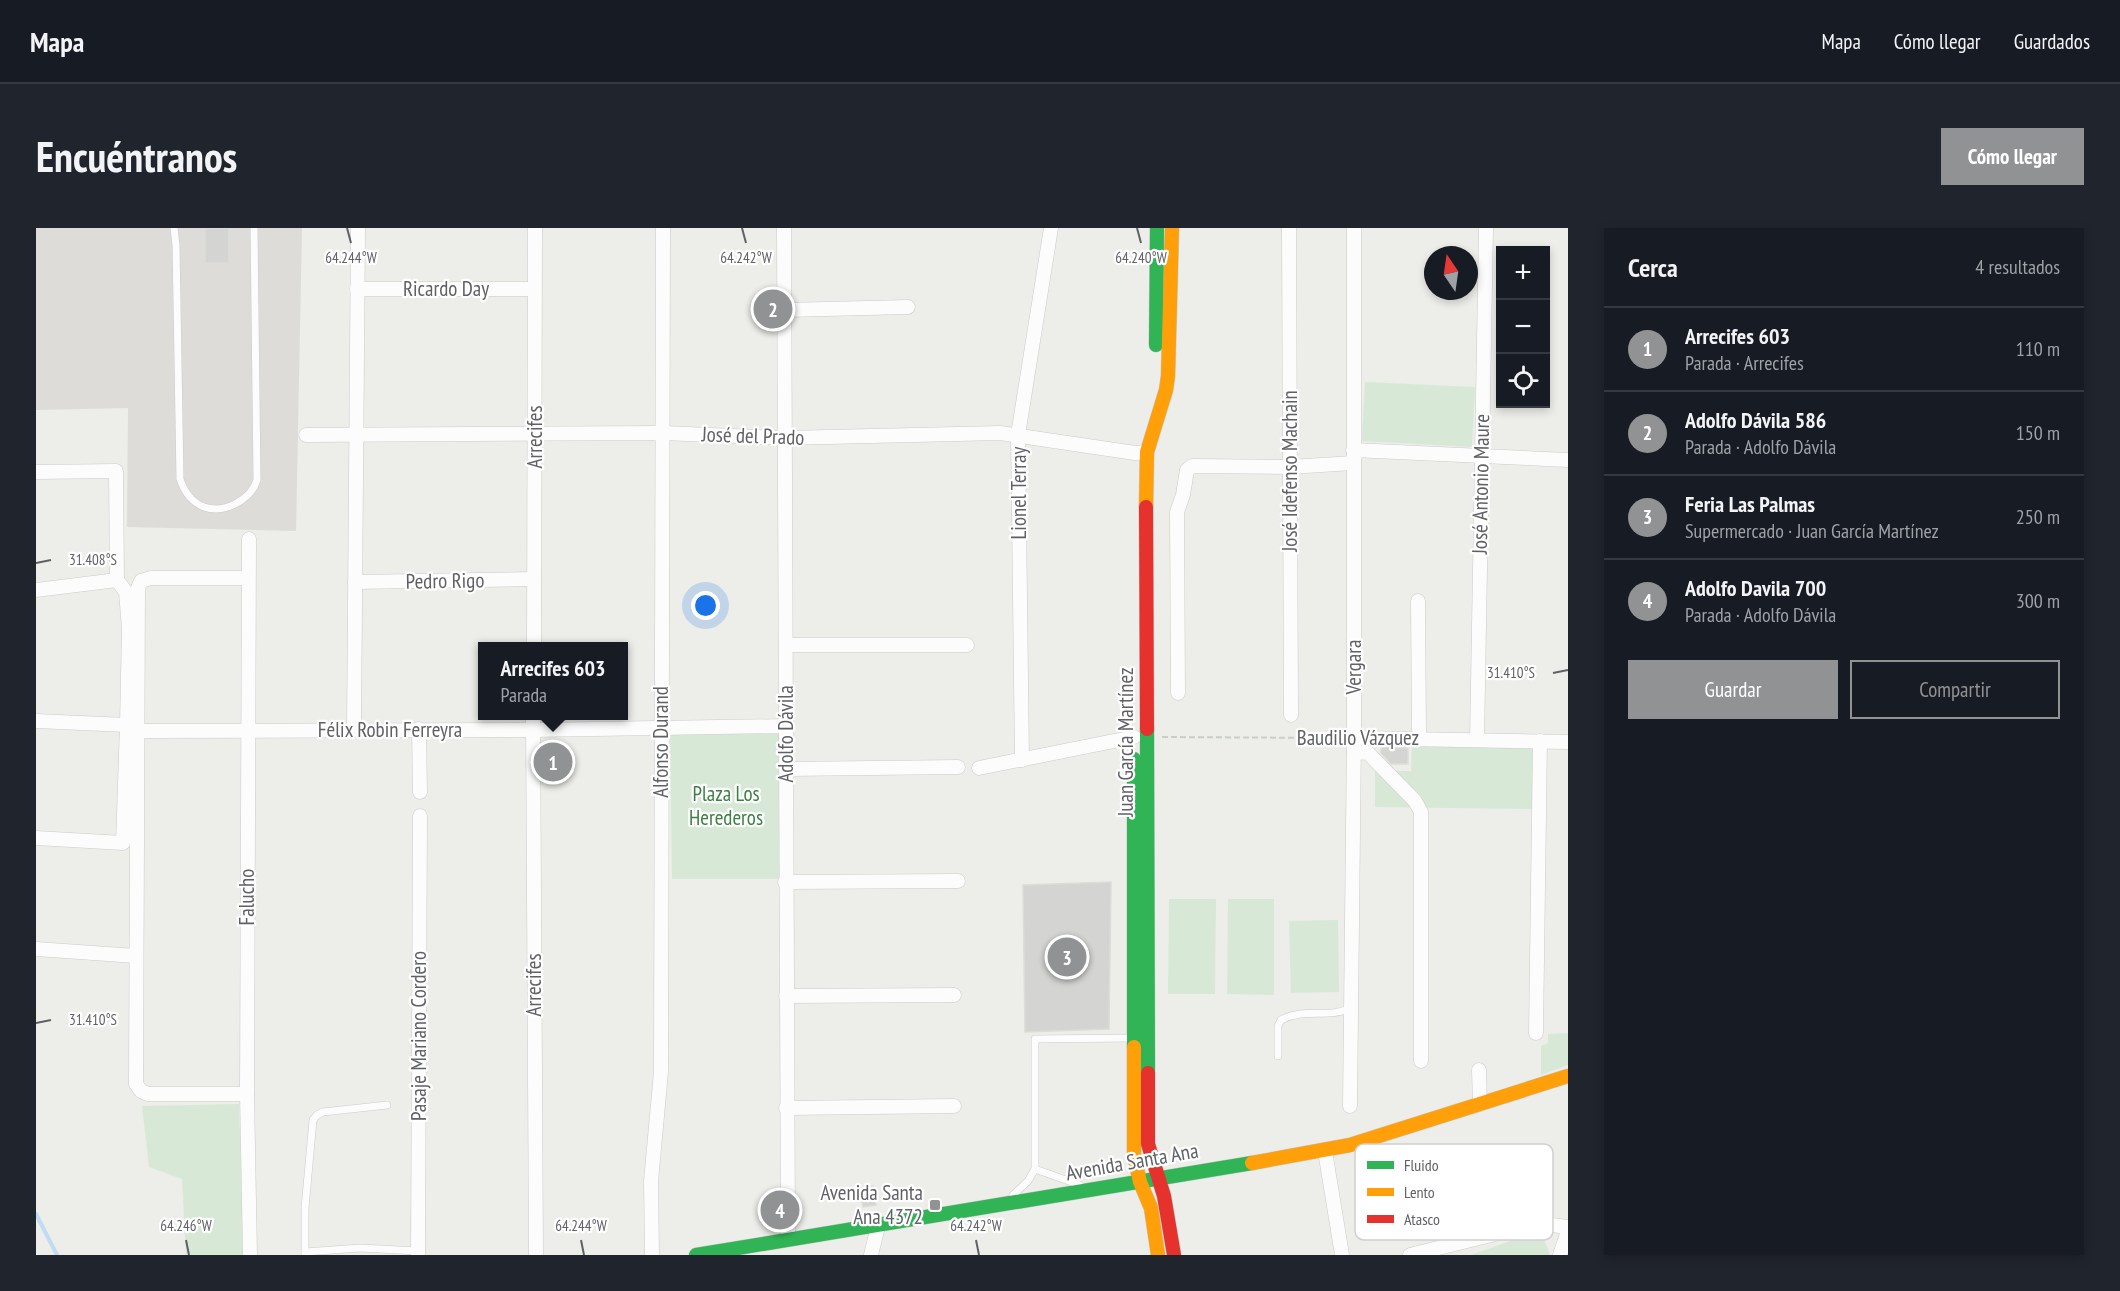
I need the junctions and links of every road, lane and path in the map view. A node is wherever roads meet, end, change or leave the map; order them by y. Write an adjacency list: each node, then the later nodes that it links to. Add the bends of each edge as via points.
1 (174, 228): 2 (lane, via 180,479 189,498 204,507 221,508 248,496 257,480)
2 (254, 228)
3 (358, 228): 13 (street)
4 (535, 228): 14 (street, Arrecifes)
5 (663, 228): 17 (street, Alfonso Durand)
6 (784, 228): 16 (street, Adolfo Dávila)
7 (1051, 228): 21 (street, Lionel Terray)
8 (1157, 228): 23 (main road, Juan García Martínez, via 1154,381)
9 (1172, 228): 23 (main road, Juan García Martínez, via 1168,376)
10 (1290, 228): 27 (street, José Idefenso Machain)
11 (1354, 228): 24 (street, Vergara)
12 (1486, 228): 25 (street, José Antonio Maure)
13 (357, 289): 14 (street, Ricardo Day); 20 (street)
14 (534, 289): 18 (street, Arrecifes)
15 (908, 307): 16 (street)
16 (785, 310): 22 (street, Adolfo Dávila)
17 (663, 433): 18 (street, José del Prado); 22 (street, José del Prado); 45 (street, Alfonso Durand)
18 (535, 434): 20 (street, José del Prado); 31 (street, Arrecifes)
19 (306, 435): 20 (street, José del Prado)
20 (356, 435): 33 (street)
21 (1018, 435): 22 (street, José del Prado); 23 (street, José del Prado); 57 (street, Lionel Terray)
22 (785, 438): 37 (street, Adolfo Dávila)
23 (1141, 452): 50 (main road, Juan García Martínez)
24 (1353, 457): 25 (street); 27 (street); 51 (street, Vergara)
25 (1481, 457): 26 (street); 53 (street, José Antonio Maure)
26 (1568, 460)
27 (1290, 467): 39 (street, via 1192,466 1187,470 1177,512); 40 (street, José Idefenso Machain)
28 (36, 471): 32 (street, via 116,471)
29 (249, 539): 30 (street, Falucho)
30 (248, 578): 44 (street, via 141,581); 48 (street, Falucho)
31 (534, 579): 33 (street, Pedro Rigo); 36 (street, Arrecifes)
32 (117, 580): 34 (street); 44 (street, via 126,592)
33 (355, 582): 46 (street)
34 (36, 590)
35 (1418, 600): 52 (street)
36 (534, 642)
37 (786, 645): 38 (street); 43 (street, Adolfo Dávila)
38 (967, 645)
39 (1178, 693)
40 (1291, 715)
41 (533, 720): 49 (street, Arrecifes)
42 (36, 721): 44 (street, Félix Robin Ferreyra)
43 (786, 726): 45 (street, Félix Robin Ferreyra); 60 (street, Adolfo Dávila)
44 (132, 728): 48 (street, Félix Robin Ferreyra); 63 (street, via 123,843); 67 (street)
45 (661, 728): 49 (street, Félix Robin Ferreyra); 98 (street, Alfonso Durand, via 661,1072 651,1174)
46 (354, 729): 47 (street, Félix Robin Ferreyra); 48 (street, Félix Robin Ferreyra)
47 (419, 729): 49 (street, Félix Robin Ferreyra); 61 (street)
48 (248, 730): 77 (street, Falucho)
49 (533, 730): 97 (street, Arrecifes)
50 (1140, 737): 51 (path, Baudilio Vázquez); 57 (street); 72 (main road, Juan García Martínez); 85 (main road, Juan García Martínez, via 1148,1144)
51 (1354, 738): 52 (street, Baudilio Vázquez); 56 (street, Vergara)
52 (1419, 738): 53 (street, Baudilio Vázquez)
53 (1477, 740): 54 (street, Baudilio Vázquez)
54 (1540, 741): 55 (street, Baudilio Vázquez); 71 (street)
55 (1568, 742)
56 (1354, 752): 70 (street, Vergara); 74 (street, via 1368,753 1421,812)
57 (1022, 760): 59 (street)
58 (958, 767): 60 (street)
59 (980, 768)
60 (787, 769): 65 (street, Adolfo Dávila)
61 (420, 792)
62 (420, 816): 94 (street, Pasaje Mariano Cordero)
63 (36, 838)
64 (958, 881): 65 (street)
65 (785, 882): 69 (street, Adolfo Dávila)
66 (36, 948): 67 (street)
67 (136, 956): 77 (street, via 136,1084 141,1091)
68 (954, 995): 69 (street)
69 (786, 996): 82 (street, Adolfo Dávila)
70 (1351, 1008): 73 (lane, via 1337,1014 1303,1012 1281,1020); 81 (street, Vergara)
71 (1536, 1033)
72 (1133, 1038): 84 (lane, via 1035,1039); 86 (main road, Juan García Martínez, via 1134,1155)
73 (1278, 1056)
74 (1421, 1061)
75 (1479, 1070): 78 (street)
76 (1568, 1076): 78 (main road, Avenida Santa Ana)
77 (247, 1094): 96 (street, Falucho)
78 (1480, 1104): 83 (main road, Avenida Santa Ana)
79 (387, 1105): 95 (lane, via 317,1114 305,1209)
80 (954, 1106): 82 (street)
81 (1350, 1106)
82 (786, 1108): 92 (street, Adolfo Dávila)
83 (1325, 1150): 85 (main road, Avenida Santa Ana); 103 (street)
84 (1035, 1169): 87 (lane); 88 (lane, via 1020,1190)
85 (1158, 1179): 86 (main road, Avenida Santa Ana); 102 (main road, Juan García Martínez)
86 (1140, 1182): 87 (main road, Avenida Santa Ana); 101 (main road, Juan García Martínez, via 1151,1208)
87 (1096, 1189): 88 (main road, Avenida Santa Ana)
88 (995, 1206): 89 (main road, Avenida Santa Ana)
89 (878, 1226): 92 (main road, Avenida Santa Ana); 100 (street)
90 (1553, 1226): 91 (street)
91 (1568, 1229): 105 (street)
92 (788, 1239): 99 (main road, Avenida Santa Ana)
93 (1471, 1240): 104 (street)
94 (418, 1253): 95 (lane, via 360,1248)
95 (305, 1254)
96 (250, 1255)
97 (536, 1255)
98 (652, 1255)
99 (696, 1255)
100 (872, 1255)
101 (1158, 1255)
102 (1174, 1255)
103 (1342, 1255)
104 (1410, 1255)
105 (1560, 1255)

